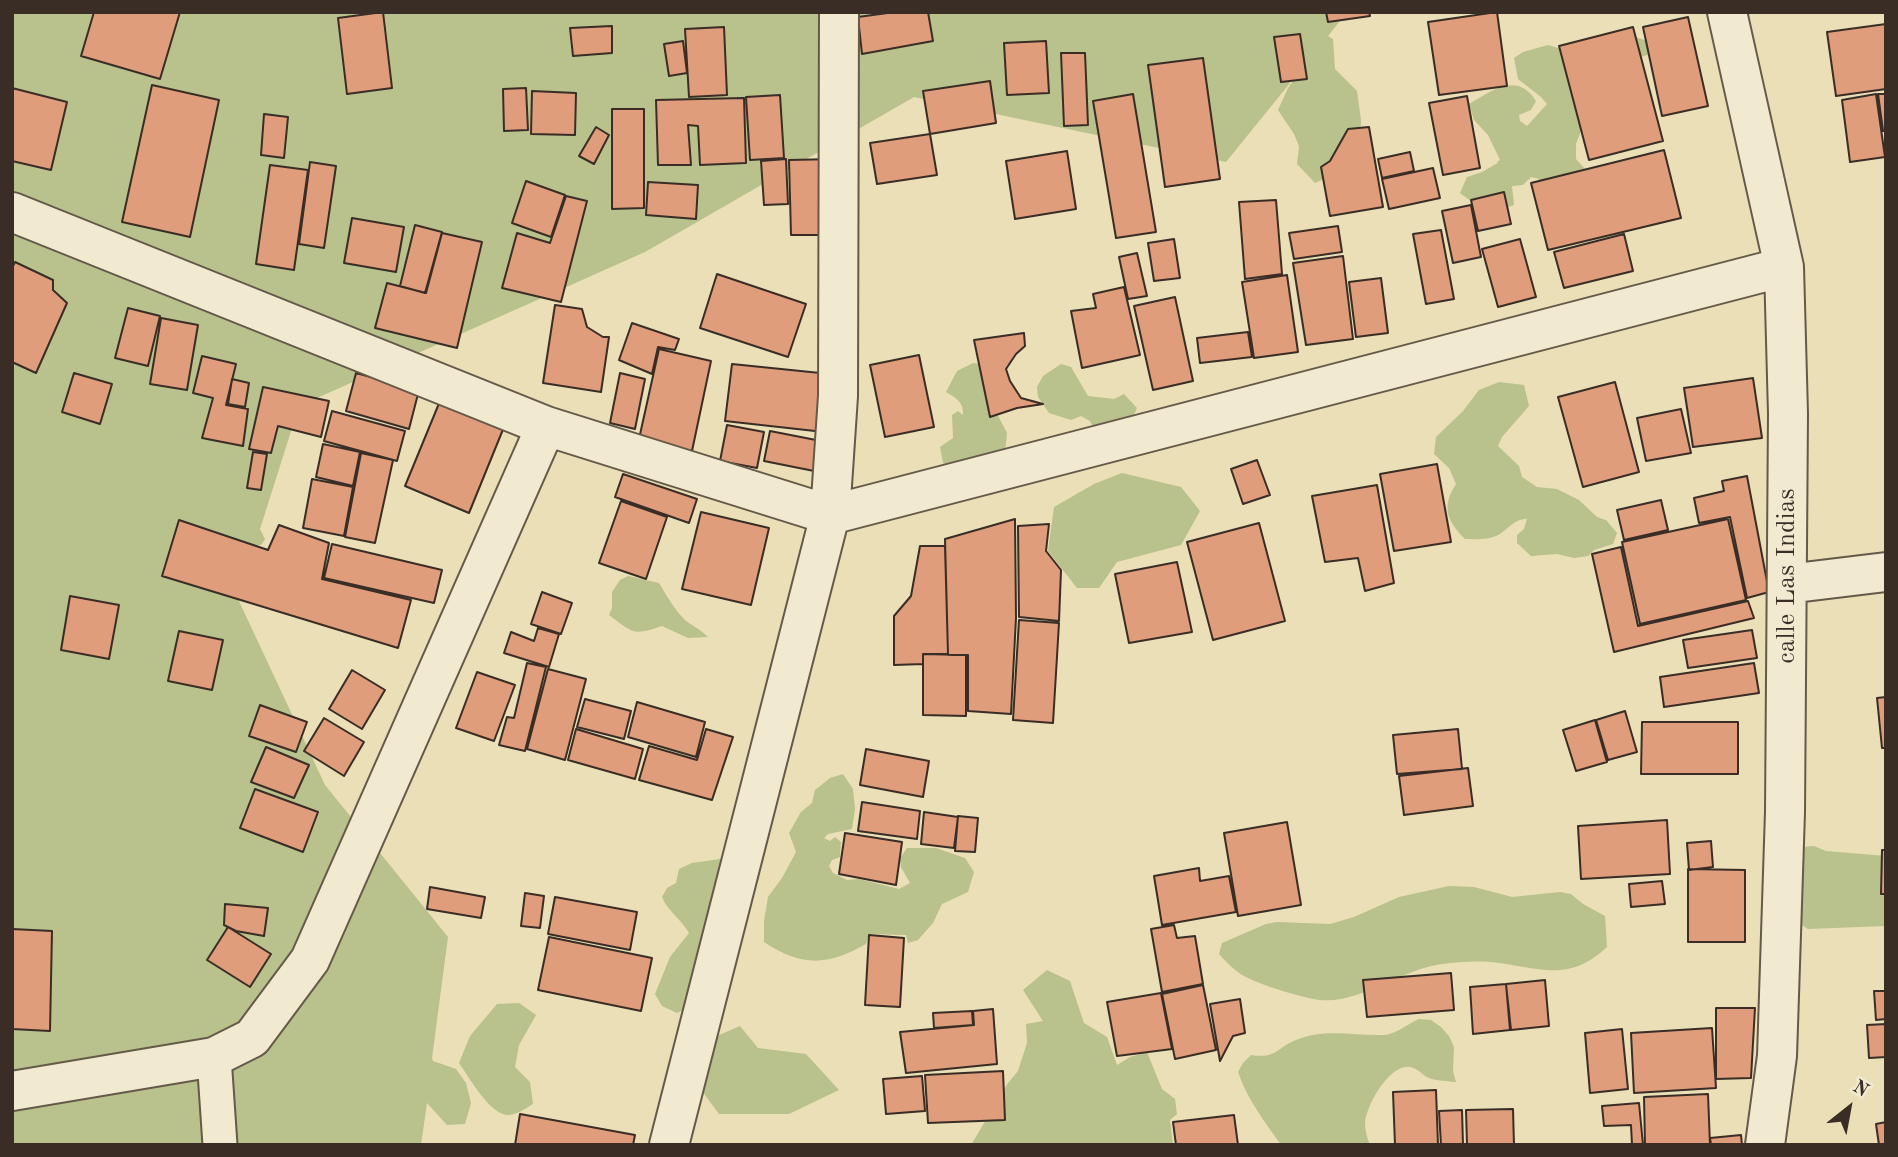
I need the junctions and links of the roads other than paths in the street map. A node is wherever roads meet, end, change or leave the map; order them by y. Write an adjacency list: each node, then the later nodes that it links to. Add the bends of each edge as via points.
1 (839, 12): 6 (street, via 838,396)
2 (1727, 12): 4 (street, calle Las Indias)
3 (12, 212): 5 (street)
4 (1784, 267): 6 (street); 8 (street, calle Las Indias)
5 (546, 426): 6 (street); 9 (street, via 310,960 252,1038)
6 (830, 515): 12 (street)
7 (1886, 572): 8 (street)
8 (1787, 584): 13 (street, calle Las Indias, via 1777,1056)
9 (215, 1057): 10 (street); 11 (lane)
10 (12, 1091)
11 (220, 1145)
12 (669, 1145)
13 (1765, 1145)

